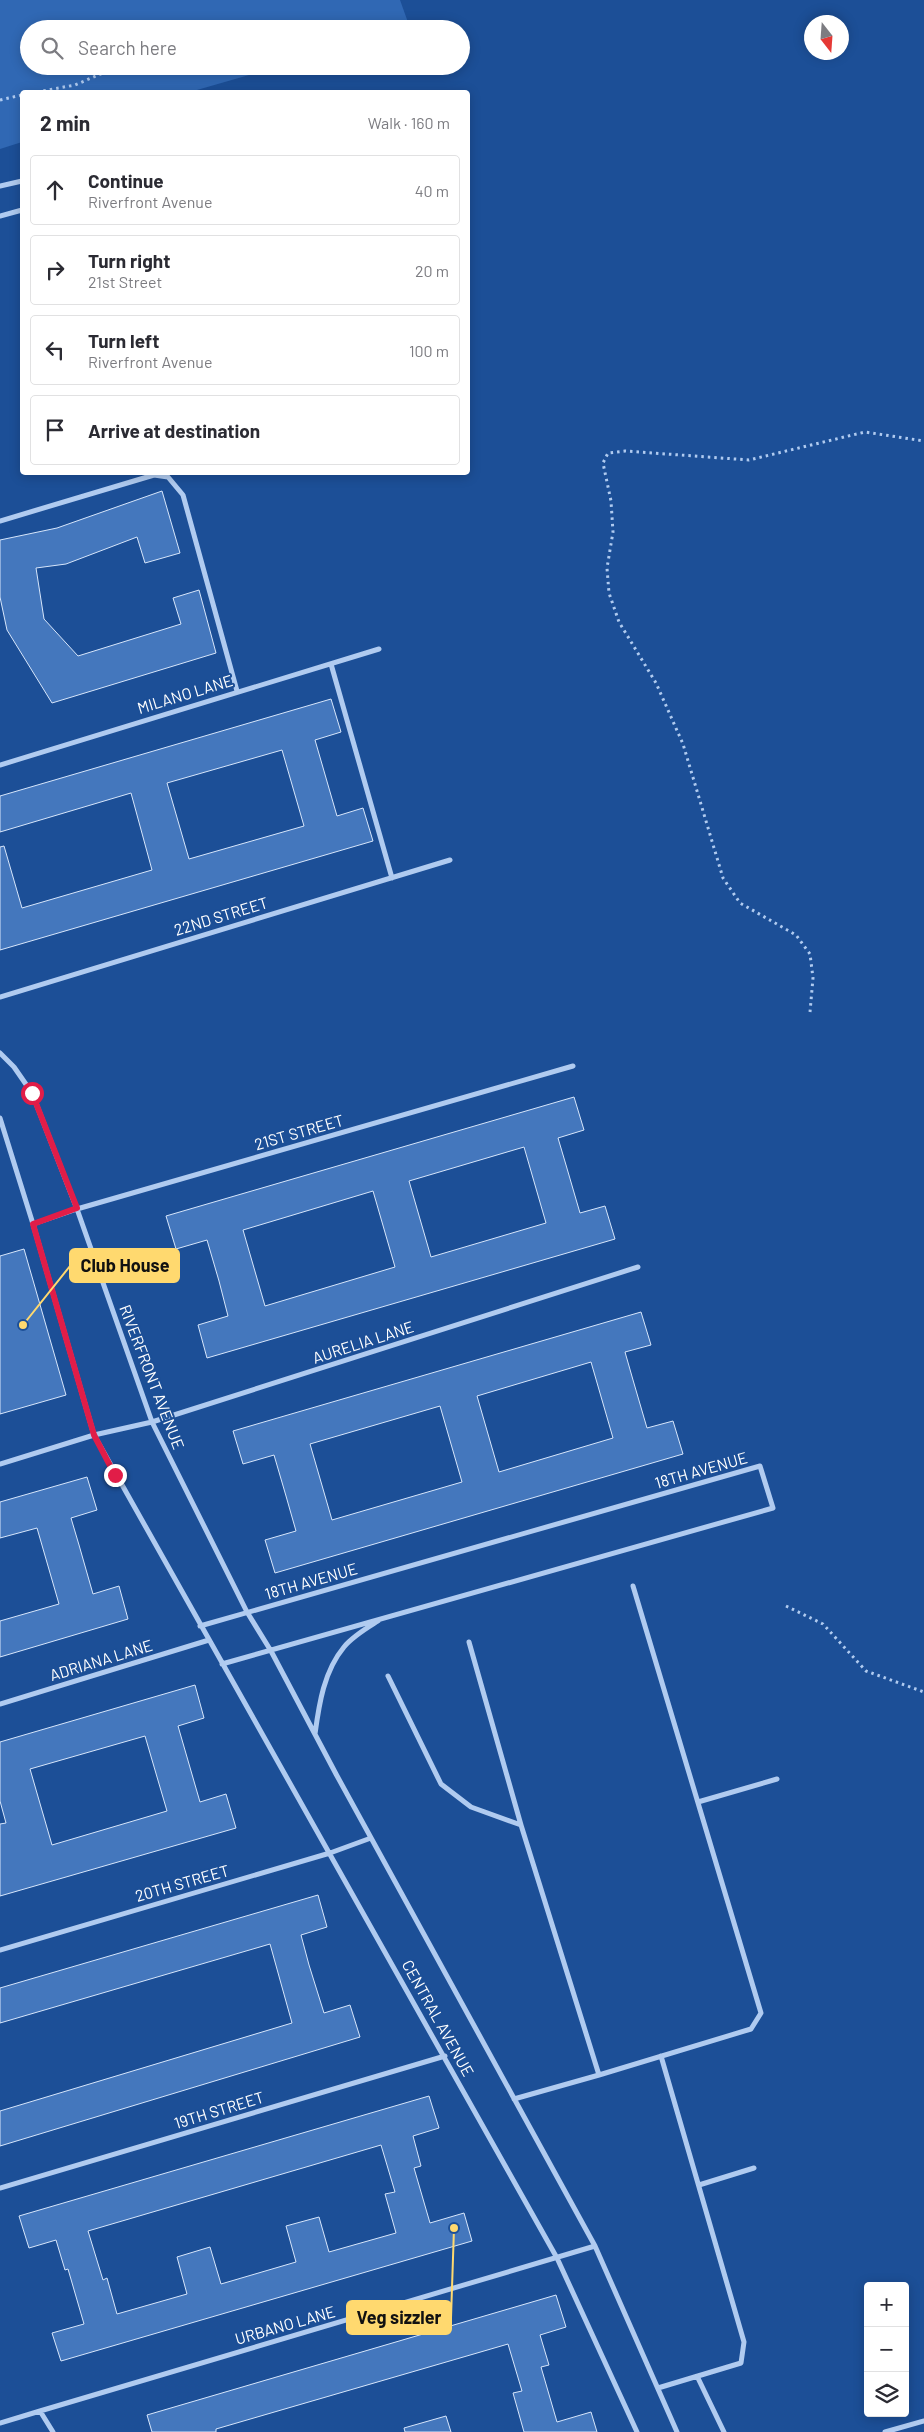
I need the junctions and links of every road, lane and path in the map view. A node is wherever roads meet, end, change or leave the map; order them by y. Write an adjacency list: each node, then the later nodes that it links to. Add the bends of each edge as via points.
1 (96, 75): 2 (path)
2 (46, 90)
3 (20, 96): 4 (path)
4 (0, 100)
5 (20, 181): 6 (street)
6 (0, 186)
7 (20, 211): 8 (street)
8 (0, 216)
9 (924, 441): 18 (path, via 865,432 749,460 625,451 608,453 603,463 611,500 613,532 607,568 609,593 619,622 656,683 683,744 723,878 740,903 796,935 810,954 813,978)
10 (0, 521): 13 (street, via 154,475 168,477 183,495)
11 (378, 649): 12 (street, MILANO LANE)
12 (331, 664): 13 (street, MILANO LANE); 16 (street)
13 (237, 691): 14 (street, MILANO LANE)
14 (0, 766)
15 (450, 860): 16 (street, 22ND STREET)
16 (392, 878): 17 (street, 22ND STREET)
17 (0, 997)
18 (810, 1012)
19 (0, 1053): 22 (street, RIVERFRONT AVENUE, via 32,1093)
20 (573, 1066): 22 (street, 21ST STREET)
21 (0, 1118): 23 (street)
22 (77, 1208): 23 (street, 21ST STREET); 25 (street, RIVERFRONT AVENUE)
23 (33, 1224): 26 (street)
24 (638, 1267): 25 (street, AURELIA LANE)
25 (152, 1422): 26 (street, AURELIA LANE); 30 (street, RIVERFRONT AVENUE)
26 (94, 1435): 27 (street, AURELIA LANE); 32 (street)
27 (0, 1464)
28 (633, 1586): 42 (street)
29 (786, 1606): 38 (path, via 823,1624 866,1671)
30 (247, 1612): 31 (street, 18TH AVENUE, via 760,1466 773,1508); 32 (street, 18TH AVENUE); 35 (street, RIVERFRONT AVENUE)
31 (383, 1617): 35 (street, 18TH AVENUE); 40 (street, via 344,1646 330,1670 322,1689)
32 (200, 1626): 33 (street, CENTRAL AVENUE)
33 (209, 1640): 36 (street, CENTRAL AVENUE); 39 (street, ADRIANA LANE)
34 (469, 1642): 43 (street)
35 (271, 1651): 36 (street, 18TH AVENUE); 40 (street, CENTRAL AVENUE)
36 (222, 1664): 45 (street, CENTRAL AVENUE)
37 (388, 1676): 43 (street, via 440,1784 471,1807)
38 (924, 1692)
39 (0, 1704)
40 (315, 1734): 44 (street, CENTRAL AVENUE)
41 (778, 1780): 42 (street)
42 (698, 1802): 48 (street, via 761,2013 751,2029)
43 (522, 1825): 49 (street)
44 (371, 1838): 45 (street, 20TH STREET); 50 (street, CENTRAL AVENUE)
45 (330, 1853): 46 (street, 20TH STREET); 47 (street, CENTRAL AVENUE)
46 (0, 1950)
47 (445, 2056): 53 (street, 19TH STREET); 55 (street, CENTRAL AVENUE)
48 (661, 2056): 49 (street); 52 (street)
49 (599, 2075): 50 (street)
50 (514, 2099): 54 (street, CENTRAL AVENUE)
51 (754, 2168): 52 (street)
52 (699, 2185): 56 (street, via 744,2342 741,2363)
53 (0, 2188)
54 (595, 2246): 55 (street, URBANO LANE); 57 (street, CENTRAL AVENUE)
55 (557, 2258): 58 (street, URBANO LANE); 62 (street, CENTRAL AVENUE)
56 (698, 2376): 57 (street); 64 (street)
57 (658, 2388): 63 (street, CENTRAL AVENUE)
58 (40, 2411): 60 (street, URBANO LANE); 61 (street)
59 (924, 2421): 65 (street)
60 (0, 2423)
61 (53, 2432)
62 (637, 2432)
63 (677, 2432)
64 (724, 2432)
65 (885, 2432)

